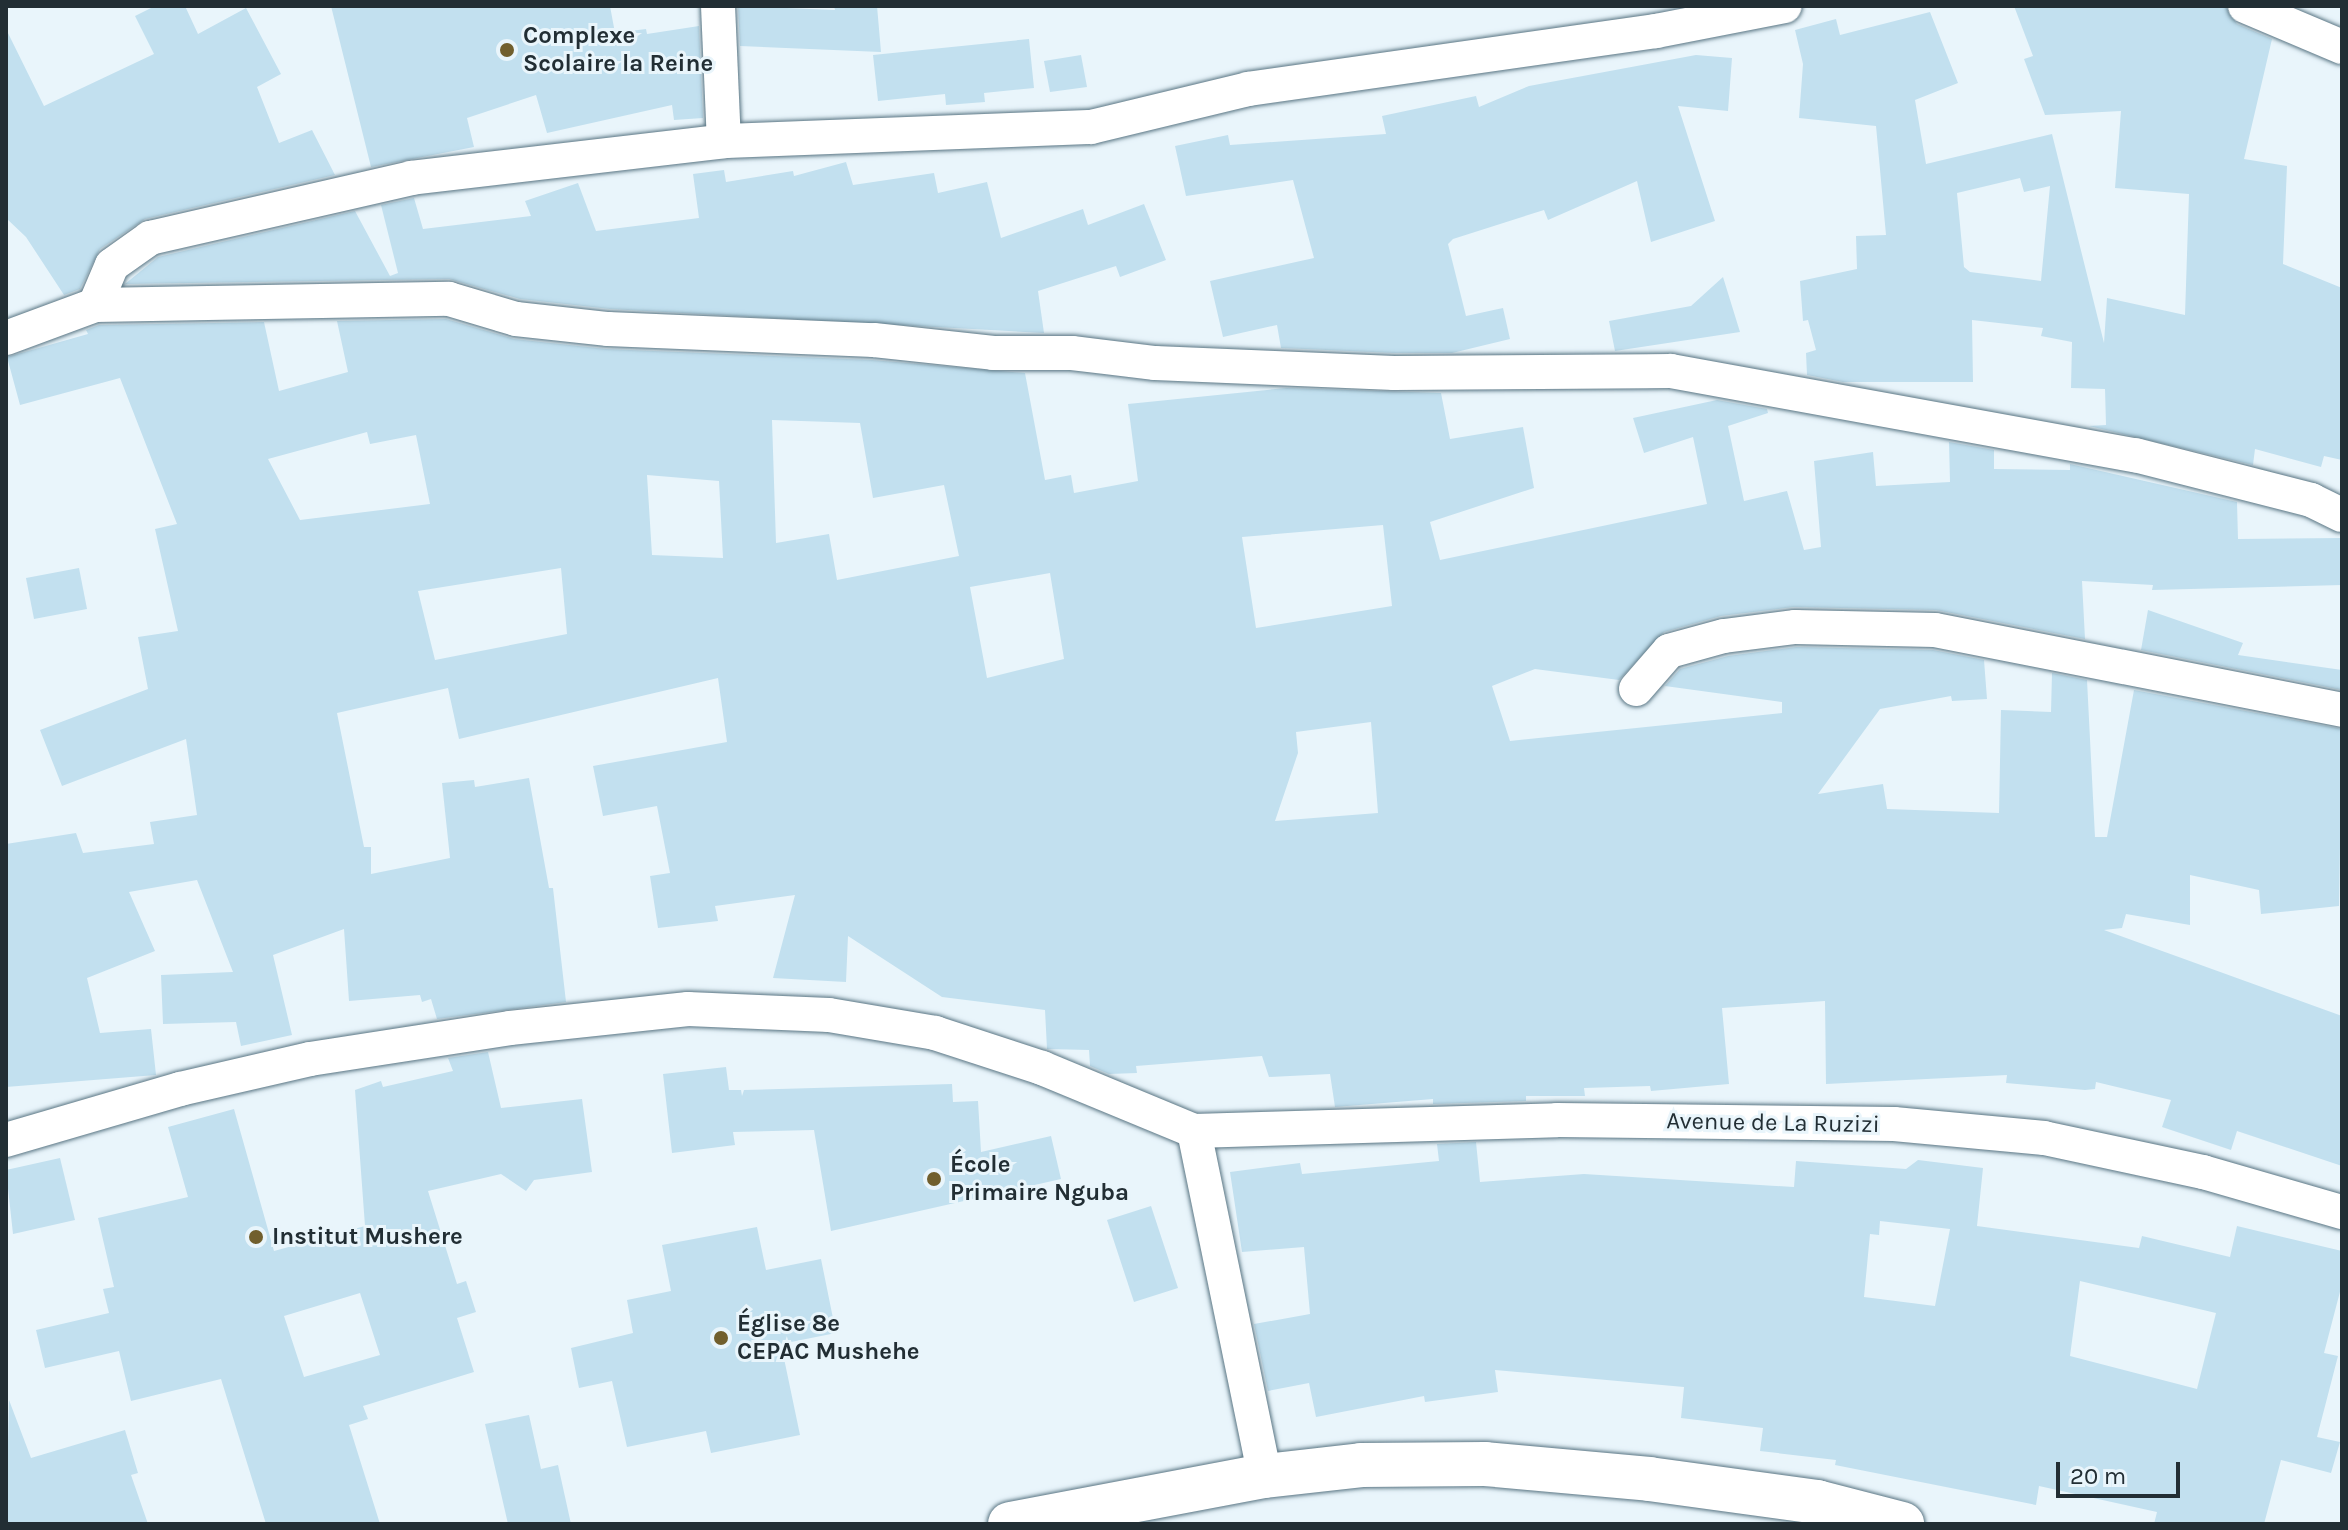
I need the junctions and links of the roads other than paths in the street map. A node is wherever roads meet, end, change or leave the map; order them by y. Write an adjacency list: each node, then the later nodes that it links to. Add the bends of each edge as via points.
1 (718, 6): 5 (street)
2 (1785, 6): 5 (street, via 1640,33 1248,89 1091,127)
3 (2245, 6): 4 (street)
4 (2342, 47)
5 (724, 141): 6 (street, via 411,178 150,238 112,265)
6 (95, 305): 7 (street); 8 (street, via 449,299 516,319 608,329 874,340 1155,363 1394,373 1671,371 2135,455 2311,500)
7 (6, 338)
8 (2342, 515)
9 (1636, 689): 10 (street, via 1669,651 1724,636 1795,627 1935,630)
10 (2342, 710)
11 (1194, 1131): 12 (street, via 1042,1068 935,1033 829,1015 688,1009 510,1028 310,1059 180,1089); 13 (street, Avenue de La Ruzizi, via 1557,1120 1894,1124 2044,1138 2203,1172); 14 (street)
12 (6, 1140)
13 (2342, 1212)
14 (1265, 1476): 15 (main road); 16 (main road, via 1361,1465 1485,1464 1817,1502)
15 (1010, 1524)
16 (1902, 1524)

